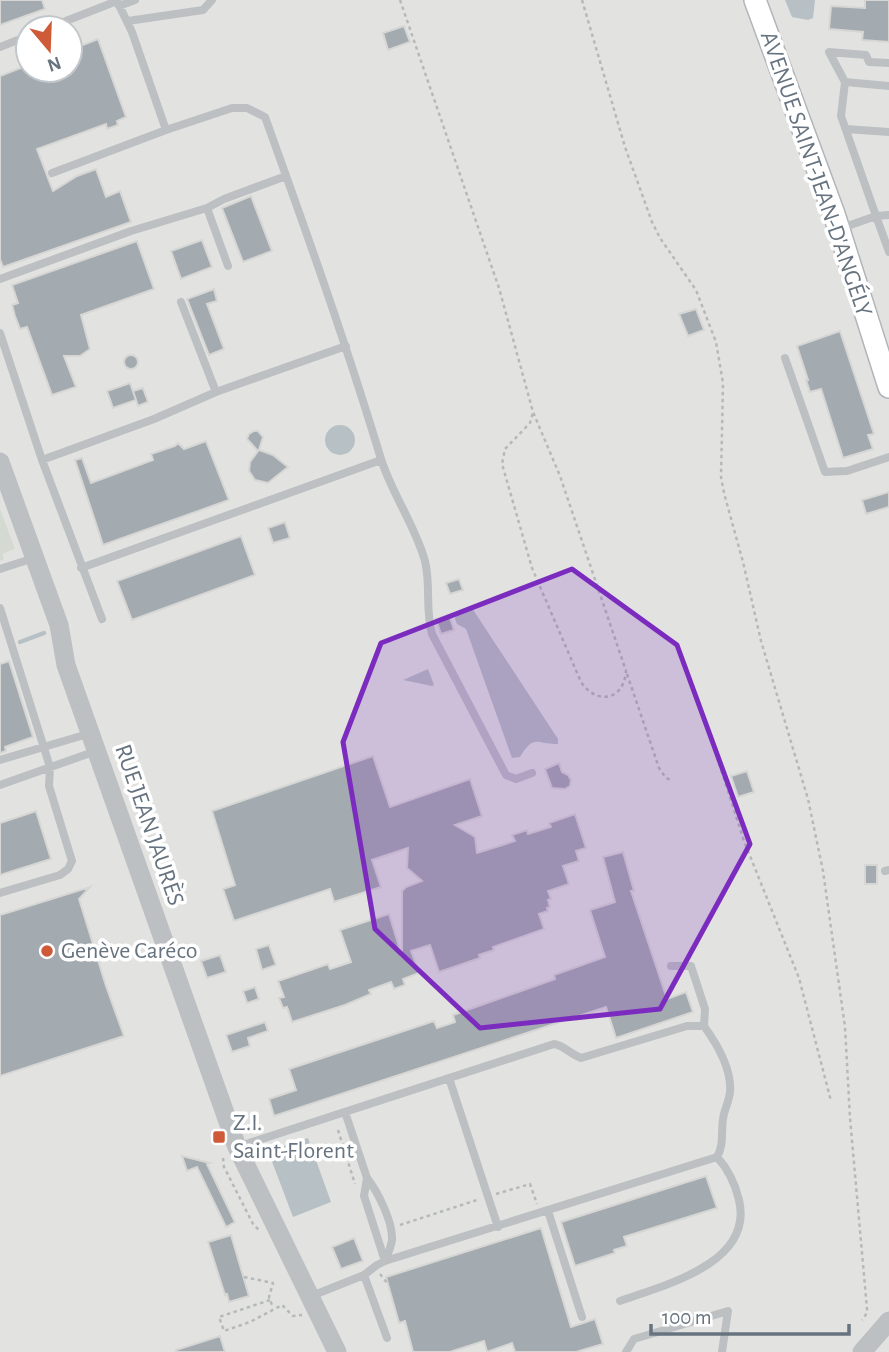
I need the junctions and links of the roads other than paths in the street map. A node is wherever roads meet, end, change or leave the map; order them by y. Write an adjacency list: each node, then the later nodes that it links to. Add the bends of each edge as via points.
1 (135, 0): 4 (lane)
2 (212, 0): 6 (lane, via 203,10)
3 (755, 0): 18 (main road, AVENUE SAINT-JEAN-D'ANGÉLY)
4 (118, 2): 5 (lane); 6 (lane)
5 (84, 15)
6 (128, 21): 11 (lane)
7 (889, 63): 8 (lane, via 869,62 866,55 829,52)
8 (845, 82): 9 (lane); 10 (lane, via 841,116)
9 (889, 86)
10 (846, 129): 12 (lane); 17 (lane)
11 (166, 130): 13 (lane); 14 (lane, via 232,108 247,108 265,117)
12 (889, 132)
13 (52, 173)
14 (286, 176): 15 (lane); 24 (lane)
15 (207, 208): 20 (lane); 21 (lane)
16 (889, 215): 17 (lane)
17 (876, 216): 18 (lane); 19 (lane)
18 (839, 229): 26 (main road, AVENUE SAINT-JEAN-D'ANGÉLY)
19 (889, 252)
20 (228, 266)
21 (0, 279)
22 (181, 302): 27 (lane)
23 (0, 333): 29 (lane)
24 (346, 346): 27 (lane); 30 (lane)
25 (785, 358): 28 (lane, via 825,472 847,471)
26 (889, 387)
27 (216, 392): 29 (lane)
28 (889, 457)
29 (42, 460): 33 (lane)
30 (381, 460): 33 (lane); 41 (lane, via 425,563 432,634 506,775 516,779)
31 (0, 462): 32 (street, RUE JEAN JAURÈS)
32 (35, 558): 34 (lane); 37 (street, RUE JEAN JAURÈS)
33 (81, 568): 36 (lane)
34 (0, 569)
35 (0, 608): 38 (lane)
36 (102, 619)
37 (94, 742): 38 (lane); 40 (lane); 48 (street, RUE JEAN JAURÈS)
38 (44, 747): 39 (lane); 40 (lane)
39 (0, 760)
40 (50, 767): 42 (lane); 43 (lane, via 49,786 72,861 60,875)
41 (532, 774)
42 (0, 785)
43 (0, 892)
44 (671, 966): 45 (lane, via 691,966 705,1009)
45 (704, 1026): 46 (lane, via 688,1026 581,1058 554,1044); 49 (lane, via 726,1065 730,1089)
46 (450, 1078): 47 (lane); 52 (lane)
47 (345, 1112): 48 (lane); 50 (lane)
48 (237, 1147): 56 (street, RUE JEAN JAURÈS)
49 (717, 1157): 51 (lane); 55 (lane, via 737,1189 741,1208 738,1233 709,1264 673,1283)
50 (367, 1178): 53 (lane, via 364,1196); 53 (lane, via 378,1192 392,1233)
51 (544, 1213): 52 (lane); 57 (lane)
52 (498, 1227): 53 (lane)
53 (385, 1261): 54 (lane)
54 (364, 1275): 56 (lane); 59 (lane)
55 (620, 1301)
56 (306, 1306): 60 (street, RUE JEAN JAURÈS)
57 (582, 1317)
58 (889, 1321): 63 (street)
59 (387, 1338)
60 (337, 1352)
61 (626, 1352): 62 (lane, via 634,1339 728,1311)
62 (722, 1352)
63 (862, 1352)

